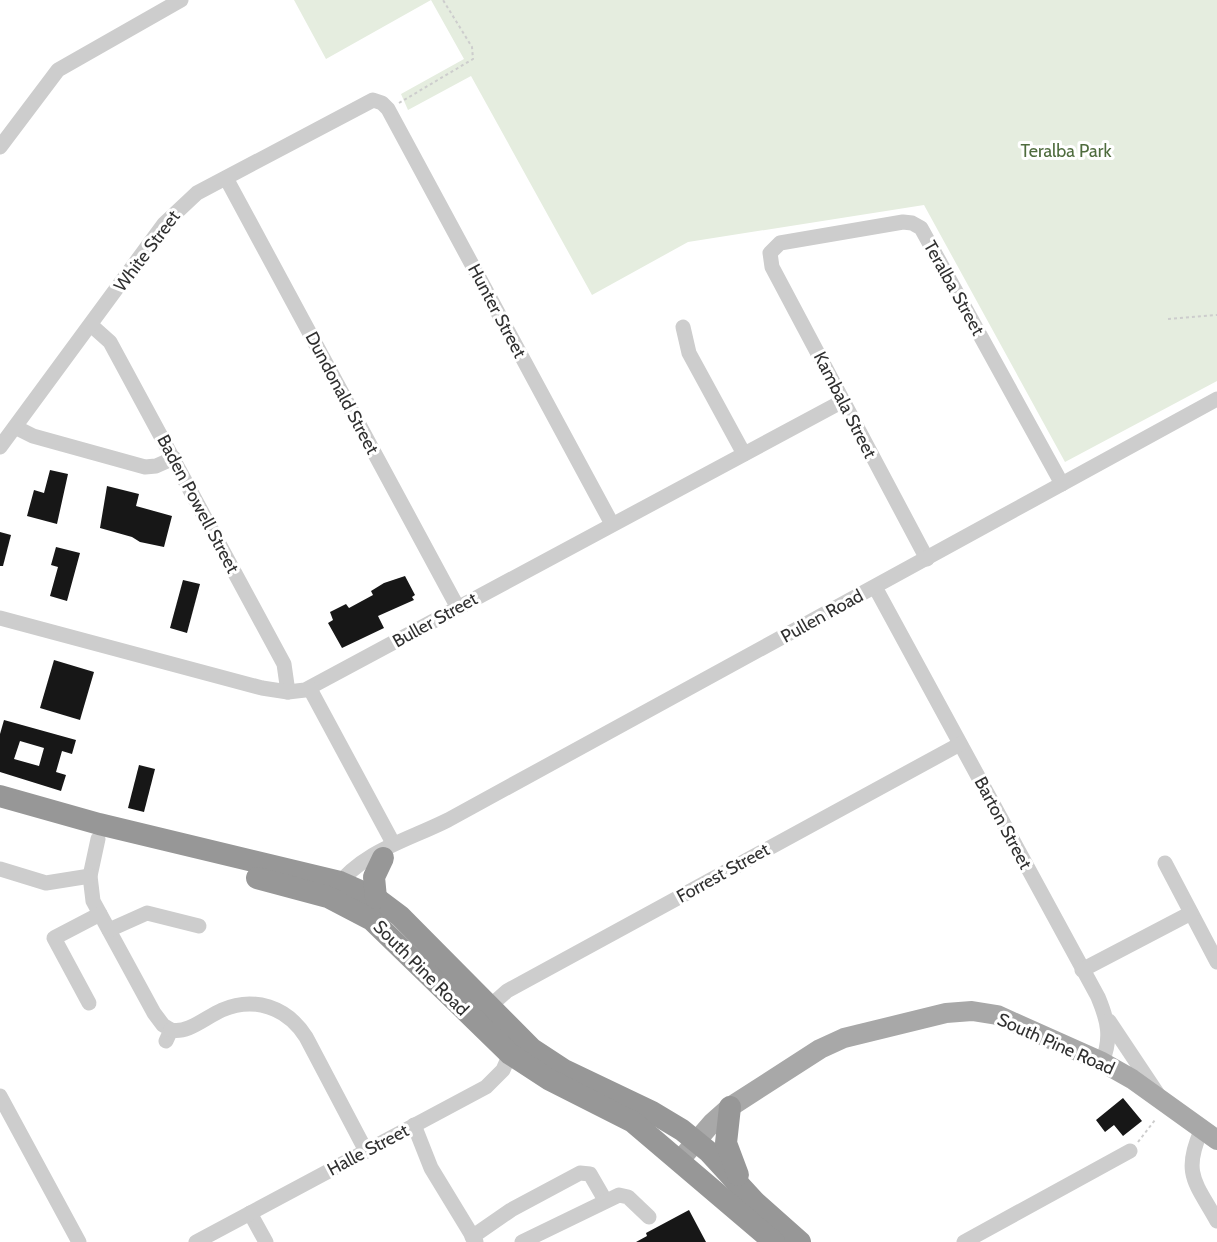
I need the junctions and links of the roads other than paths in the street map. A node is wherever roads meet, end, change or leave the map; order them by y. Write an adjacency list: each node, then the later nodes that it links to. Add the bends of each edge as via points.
1 (181, 0): 3 (street, via 58,70)
2 (383, 105): 4 (street, White Street, via 362,104); 15 (street, Hunter Street)
3 (0, 147)
4 (226, 178): 6 (street, White Street, via 197,193 173,214); 18 (street, Dundonald Street)
5 (771, 251): 9 (street, Kambala Street, via 772,267); 14 (street, Teralba Street, via 792,239 836,232 903,222 921,228)
6 (91, 325): 10 (street, White Street); 13 (street, Baden Powell Street, via 110,342)
7 (683, 327): 12 (street, via 689,353)
8 (1217, 399): 14 (street, Pullen Road)
9 (843, 401): 12 (street, Buller Street); 16 (street, Kambala Street)
10 (15, 427): 11 (street, White Street); 13 (street, via 33,436 145,467)
11 (0, 447)
12 (744, 454): 15 (street, Buller Street)
13 (174, 458): 21 (street, Baden Powell Street, via 284,664)
14 (1062, 484): 16 (street, Pullen Road)
15 (612, 524): 18 (street, Buller Street)
16 (927, 559): 17 (street, Pullen Road)
17 (875, 587): 22 (street, Barton Street); 26 (street, Pullen Road)
18 (458, 608): 20 (street, Buller Street)
19 (0, 618): 21 (street, Buller Street, via 247,685)
20 (310, 688): 21 (street, Buller Street); 26 (street)
21 (288, 692)
22 (960, 744): 37 (street, Barton Street); 39 (street, Forrest Street, via 507,991)
23 (0, 796): 30 (highway, South Pine Road)
24 (0, 811): 25 (highway, South Pine Road)
25 (98, 838): 29 (street); 30 (highway, South Pine Road)
26 (388, 851): 30 (street, Pullen Road); 31 (highway, via 374,877)
27 (1165, 863): 32 (street)
28 (0, 869): 29 (street, via 53,883)
29 (90, 876): 33 (street)
30 (339, 891): 31 (highway, South Pine Road); 41 (highway, South Pine Road)
31 (376, 898): 39 (highway, South Pine Road, via 400,916)
32 (1191, 913): 36 (street); 37 (street)
33 (100, 914): 35 (street); 38 (street, via 54,938)
34 (199, 926): 35 (street, via 147,913)
35 (109, 930): 49 (street, via 169,1036 222,1010 244,1004 277,1010 294,1022 306,1037)
36 (1217, 962)
37 (1082, 970): 40 (street, Barton Street)
38 (89, 1004)
39 (489, 1006): 41 (highway, South Pine Road)
40 (1106, 1016): 42 (street, Barton Street, via 1109,1041); 44 (street)
41 (514, 1045): 46 (street, Halle Street, via 503,1070 490,1084); 48 (highway, South Pine Road, via 652,1112); 51 (highway, South Pine Road, via 550,1080 633,1122)
42 (1102, 1062): 44 (main road, South Pine Road); 45 (main road, South Pine Road, via 997,1015 972,1011 946,1013 844,1038 801,1059)
43 (0, 1096): 58 (street)
44 (1163, 1101): 47 (main road, South Pine Road)
45 (730, 1107): 48 (main road, South Pine Road); 52 (highway, via 727,1148)
46 (414, 1125): 49 (street, Halle Street); 57 (street, via 432,1168)
47 (1209, 1135): 56 (street, via 1191,1155 1190,1166)
48 (695, 1141): 51 (main road, South Pine Road); 52 (highway)
49 (366, 1151): 54 (street, Halle Street)
50 (1130, 1151): 64 (street)
51 (680, 1160): 62 (highway)
52 (744, 1190): 63 (highway)
53 (605, 1200): 55 (street, via 626,1195); 57 (street, via 592,1176 580,1173 511,1210); 61 (street)
54 (250, 1213): 59 (street, Halle Street); 60 (street)
55 (649, 1217)
56 (1217, 1221)
57 (474, 1239)
58 (79, 1242)
59 (196, 1242)
60 (266, 1242)
61 (522, 1242)
62 (774, 1242)
63 (800, 1242)
64 (964, 1242)

